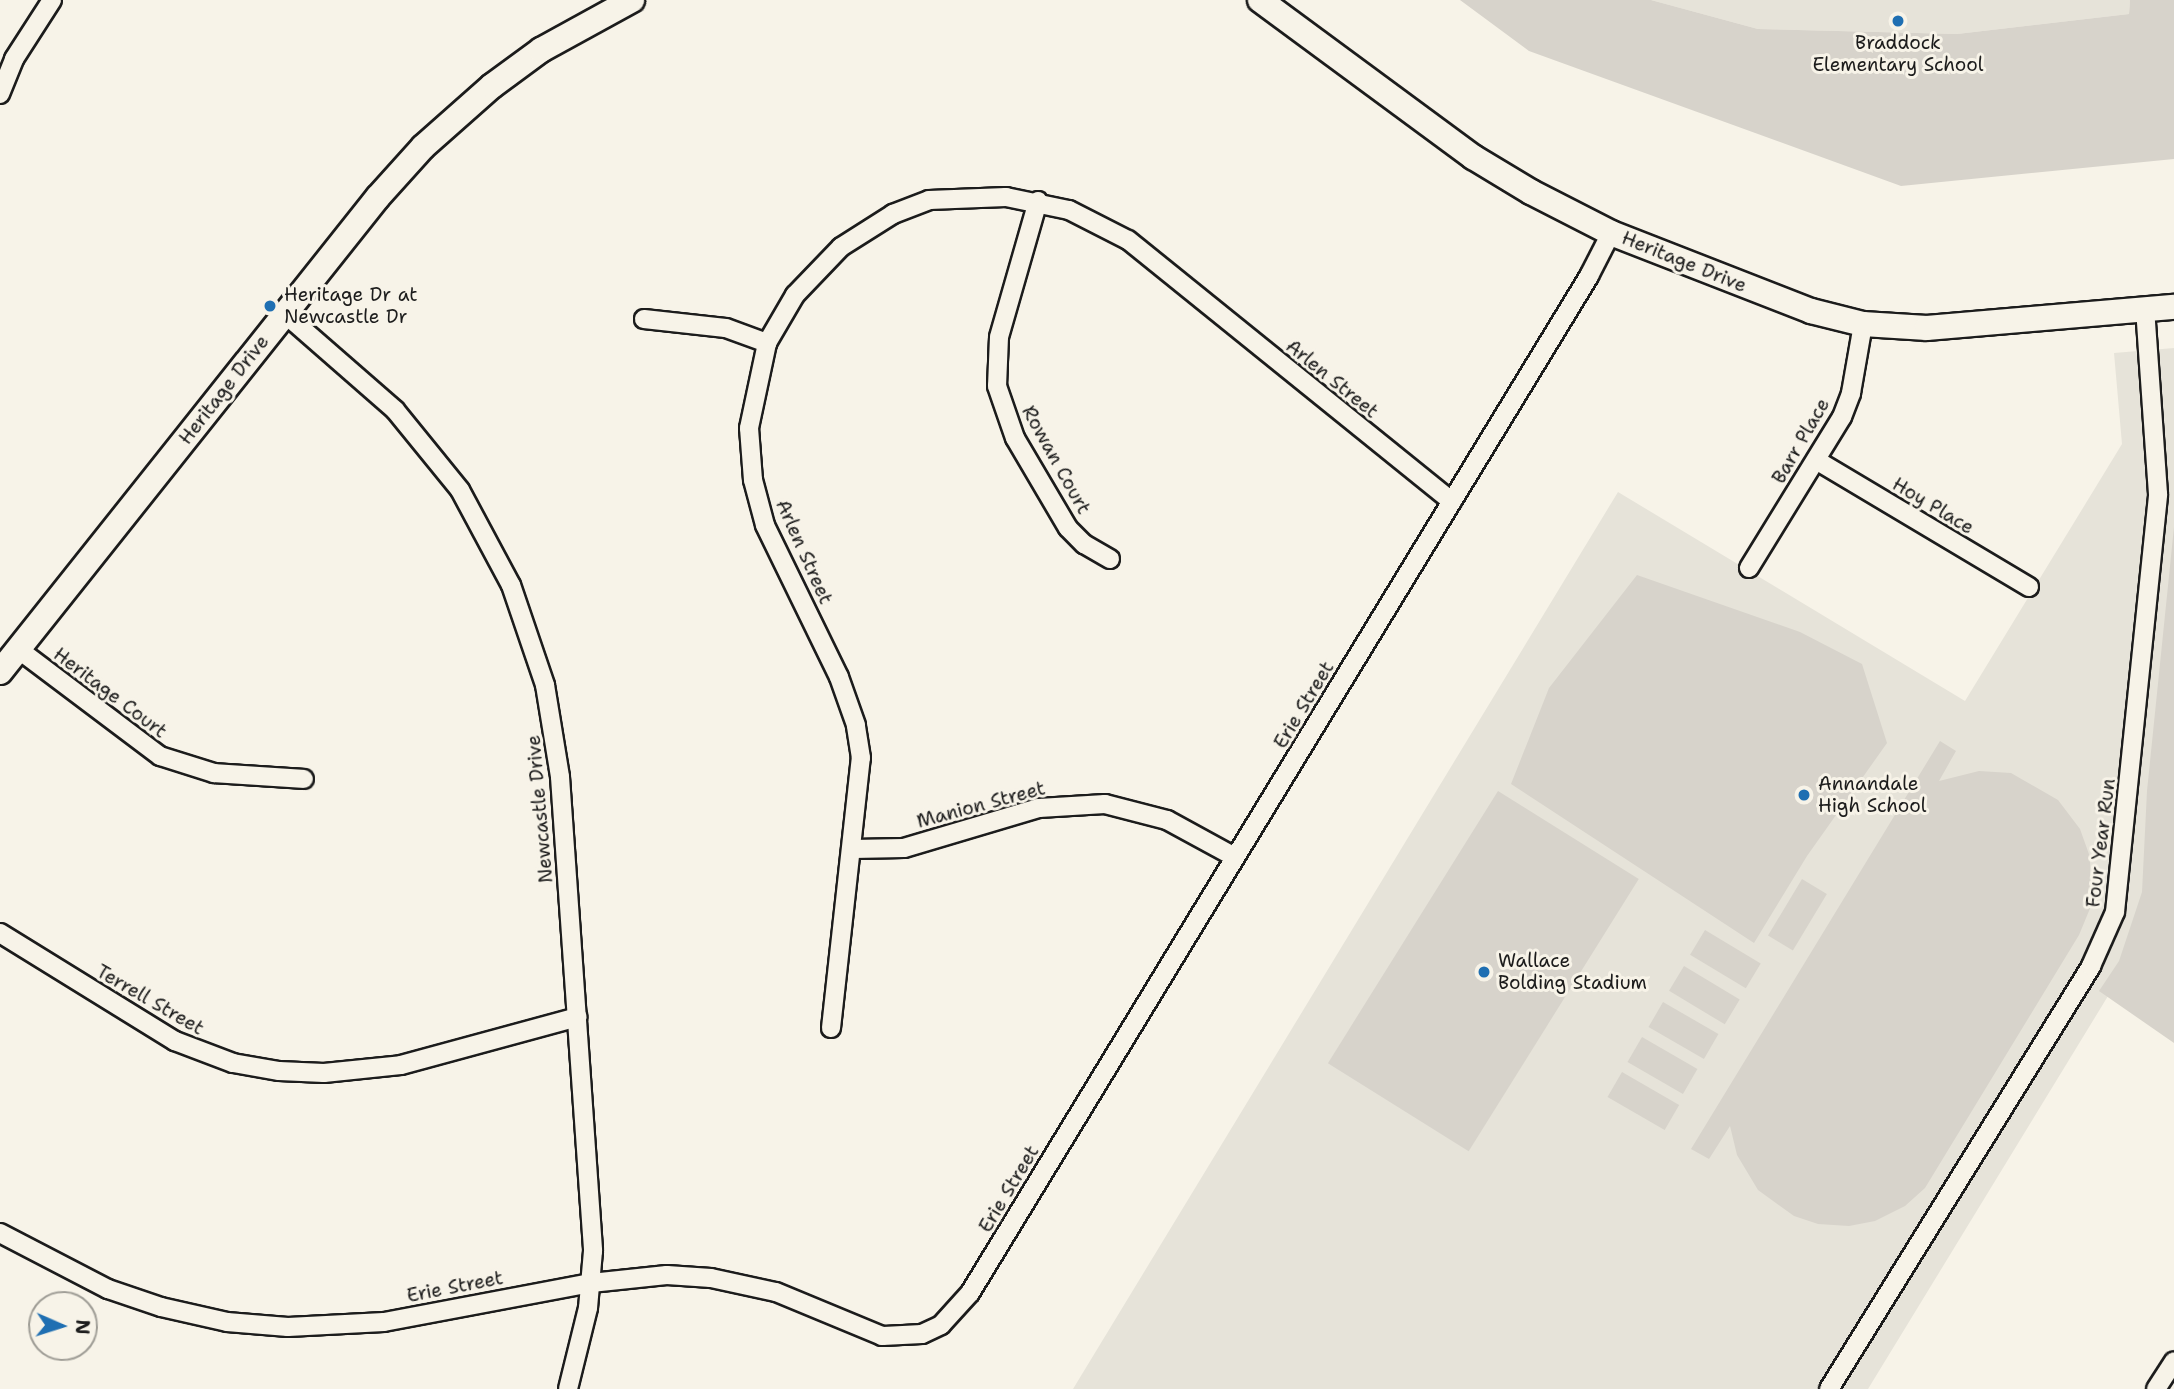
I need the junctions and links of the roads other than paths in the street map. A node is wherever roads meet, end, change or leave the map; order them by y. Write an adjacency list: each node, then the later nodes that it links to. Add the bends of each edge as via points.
1 (52, 0): 4 (street, via 15,59)
2 (632, 0): 9 (street, Heritage Drive, via 541,50 448,124 378,197)
3 (1259, 0): 6 (street, Heritage Drive, via 1473,157)
4 (0, 94)
5 (1038, 201): 12 (street, Arlen Street, via 955,197 929,200 892,214 841,247 816,270); 14 (street, Arlen Street, via 1069,210 1128,240); 15 (street, Rowan Court, via 999,337 998,386 1014,438 1068,528)
6 (1611, 233): 11 (street, Heritage Drive, via 1778,299); 14 (street, Erie Street)
7 (2174, 307): 8 (street, Heritage Drive)
8 (2145, 309): 11 (street, Heritage Drive, via 1927,328); 30 (street, Four Year Run, via 2158,494 2115,912 2091,965)
9 (285, 314): 18 (street, Heritage Drive); 24 (street, Newcastle Drive, via 358,374 430,450 460,490 511,585 530,633 555,735)
10 (644, 319): 12 (street, via 726,328)
11 (1863, 324): 13 (street, Barr Place, via 1851,393)
12 (767, 343): 21 (street, Arlen Street, via 752,396 753,480 765,525 839,677 856,725 860,771)
13 (1816, 460): 16 (street, Barr Place); 17 (street, Hoy Place)
14 (1452, 501): 22 (street, Erie Street)
15 (1110, 559)
16 (1749, 568)
17 (2029, 587)
18 (18, 649): 19 (street, Heritage Drive); 20 (street, Heritage Court, via 160,756 214,773)
19 (0, 672)
20 (304, 779)
21 (853, 849): 22 (street, Manion Street, via 904,848 1039,808 1105,804 1167,820); 25 (street, Arlen Street)
22 (1235, 857): 27 (street, Erie Street, via 970,1293 941,1325 922,1334 882,1336 776,1292 711,1278 667,1275)
23 (0, 933): 24 (street, Terrell Street, via 175,1041 233,1063 279,1071 380,1069)
24 (578, 1017): 27 (street, Newcastle Drive)
25 (831, 1028)
26 (0, 1233): 27 (street, Erie Street, via 108,1289 228,1322 288,1327 384,1322)
27 (591, 1283): 29 (street, Newcastle Drive)
28 (2174, 1360): 31 (street)
29 (568, 1389)
30 (1829, 1389)
31 (2156, 1389)

